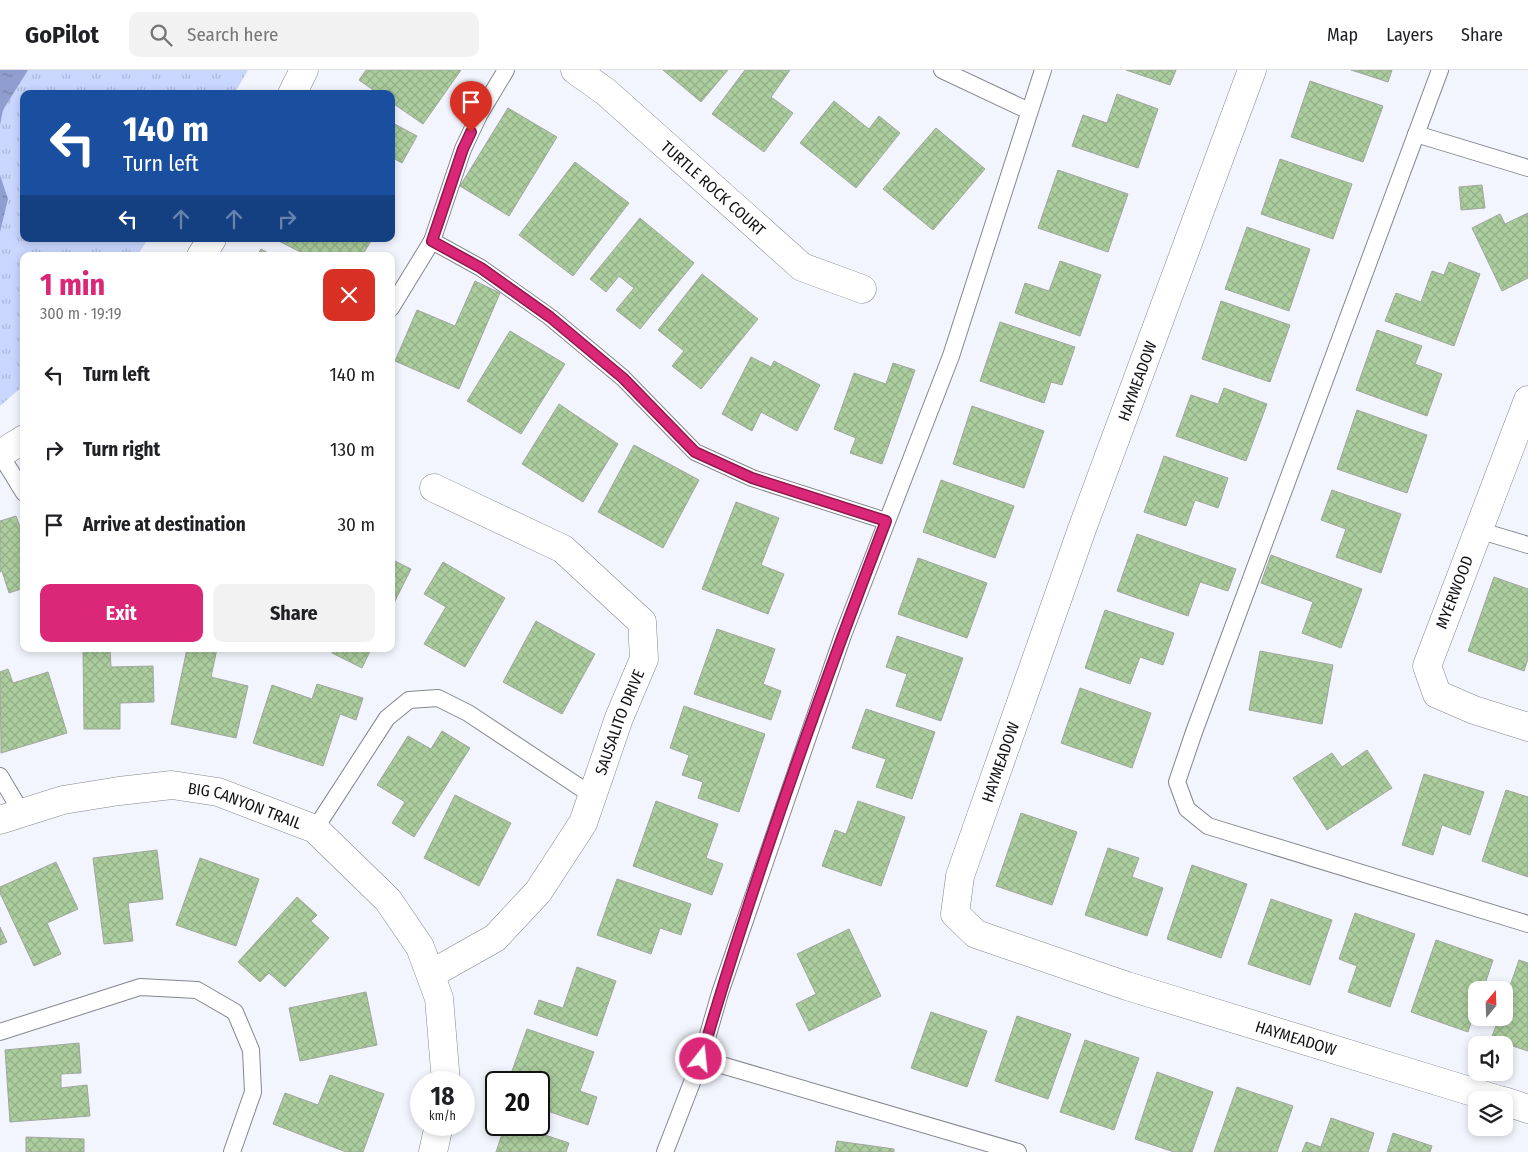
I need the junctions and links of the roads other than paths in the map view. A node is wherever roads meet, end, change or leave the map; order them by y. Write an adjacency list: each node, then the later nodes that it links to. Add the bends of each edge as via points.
1 (304, 70): 8 (street)
2 (506, 70): 12 (lane, via 463,149)
3 (575, 70): 13 (street, TURTLE ROCK COURT, via 606,92 802,267)
4 (942, 70): 9 (lane)
5 (1043, 70): 9 (lane)
6 (1252, 70): 33 (street, HAYMEADOW, via 1082,529 960,876 954,914 976,934 1127,986)
7 (1440, 70): 10 (lane)
8 (294, 90)
9 (1029, 111): 20 (lane, via 951,356)
10 (1416, 134): 11 (lane); 28 (lane, via 1177,782 1187,809 1208,826)
11 (1528, 168)
12 (432, 241): 14 (lane); 20 (lane, via 481,268 550,317 623,378 695,452 752,478)
13 (862, 289)
14 (395, 301)
15 (1528, 400): 21 (street, MYERWOOD)
16 (20, 442): 17 (street)
17 (0, 454): 18 (lane)
18 (20, 486)
19 (434, 488): 25 (street, SAUSALITO DRIVE, via 563,549 642,622 644,659 619,718)
20 (886, 521): 31 (lane, via 779,817)
21 (1478, 530): 22 (lane); 23 (street, MYERWOOD, via 1427,666 1437,694)
22 (1528, 545)
23 (1528, 727)
24 (0, 776): 26 (lane)
25 (593, 796): 27 (lane, via 460,709 438,698 409,700 387,718); 29 (street, SAUSALITO DRIVE, via 583,823 538,892 495,938)
26 (11, 816): 27 (street, BIG CANYON TRAIL, via 63,800 172,785 218,792)
27 (315, 829): 29 (street, BIG CANYON TRAIL, via 388,900 420,947)
28 (1528, 924)
29 (430, 974): 32 (street, BIG CANYON TRAIL, via 439,998)
30 (0, 1032): 37 (lane, via 140,986 197,990 235,1012 251,1050 253,1092)
31 (701, 1059): 39 (lane); 40 (lane)
32 (445, 1071)
33 (1470, 1091)
34 (1513, 1105): 35 (street)
35 (1528, 1109)
36 (437, 1136): 38 (street)
37 (232, 1152)
38 (433, 1152)
39 (665, 1152)
40 (1018, 1152)

